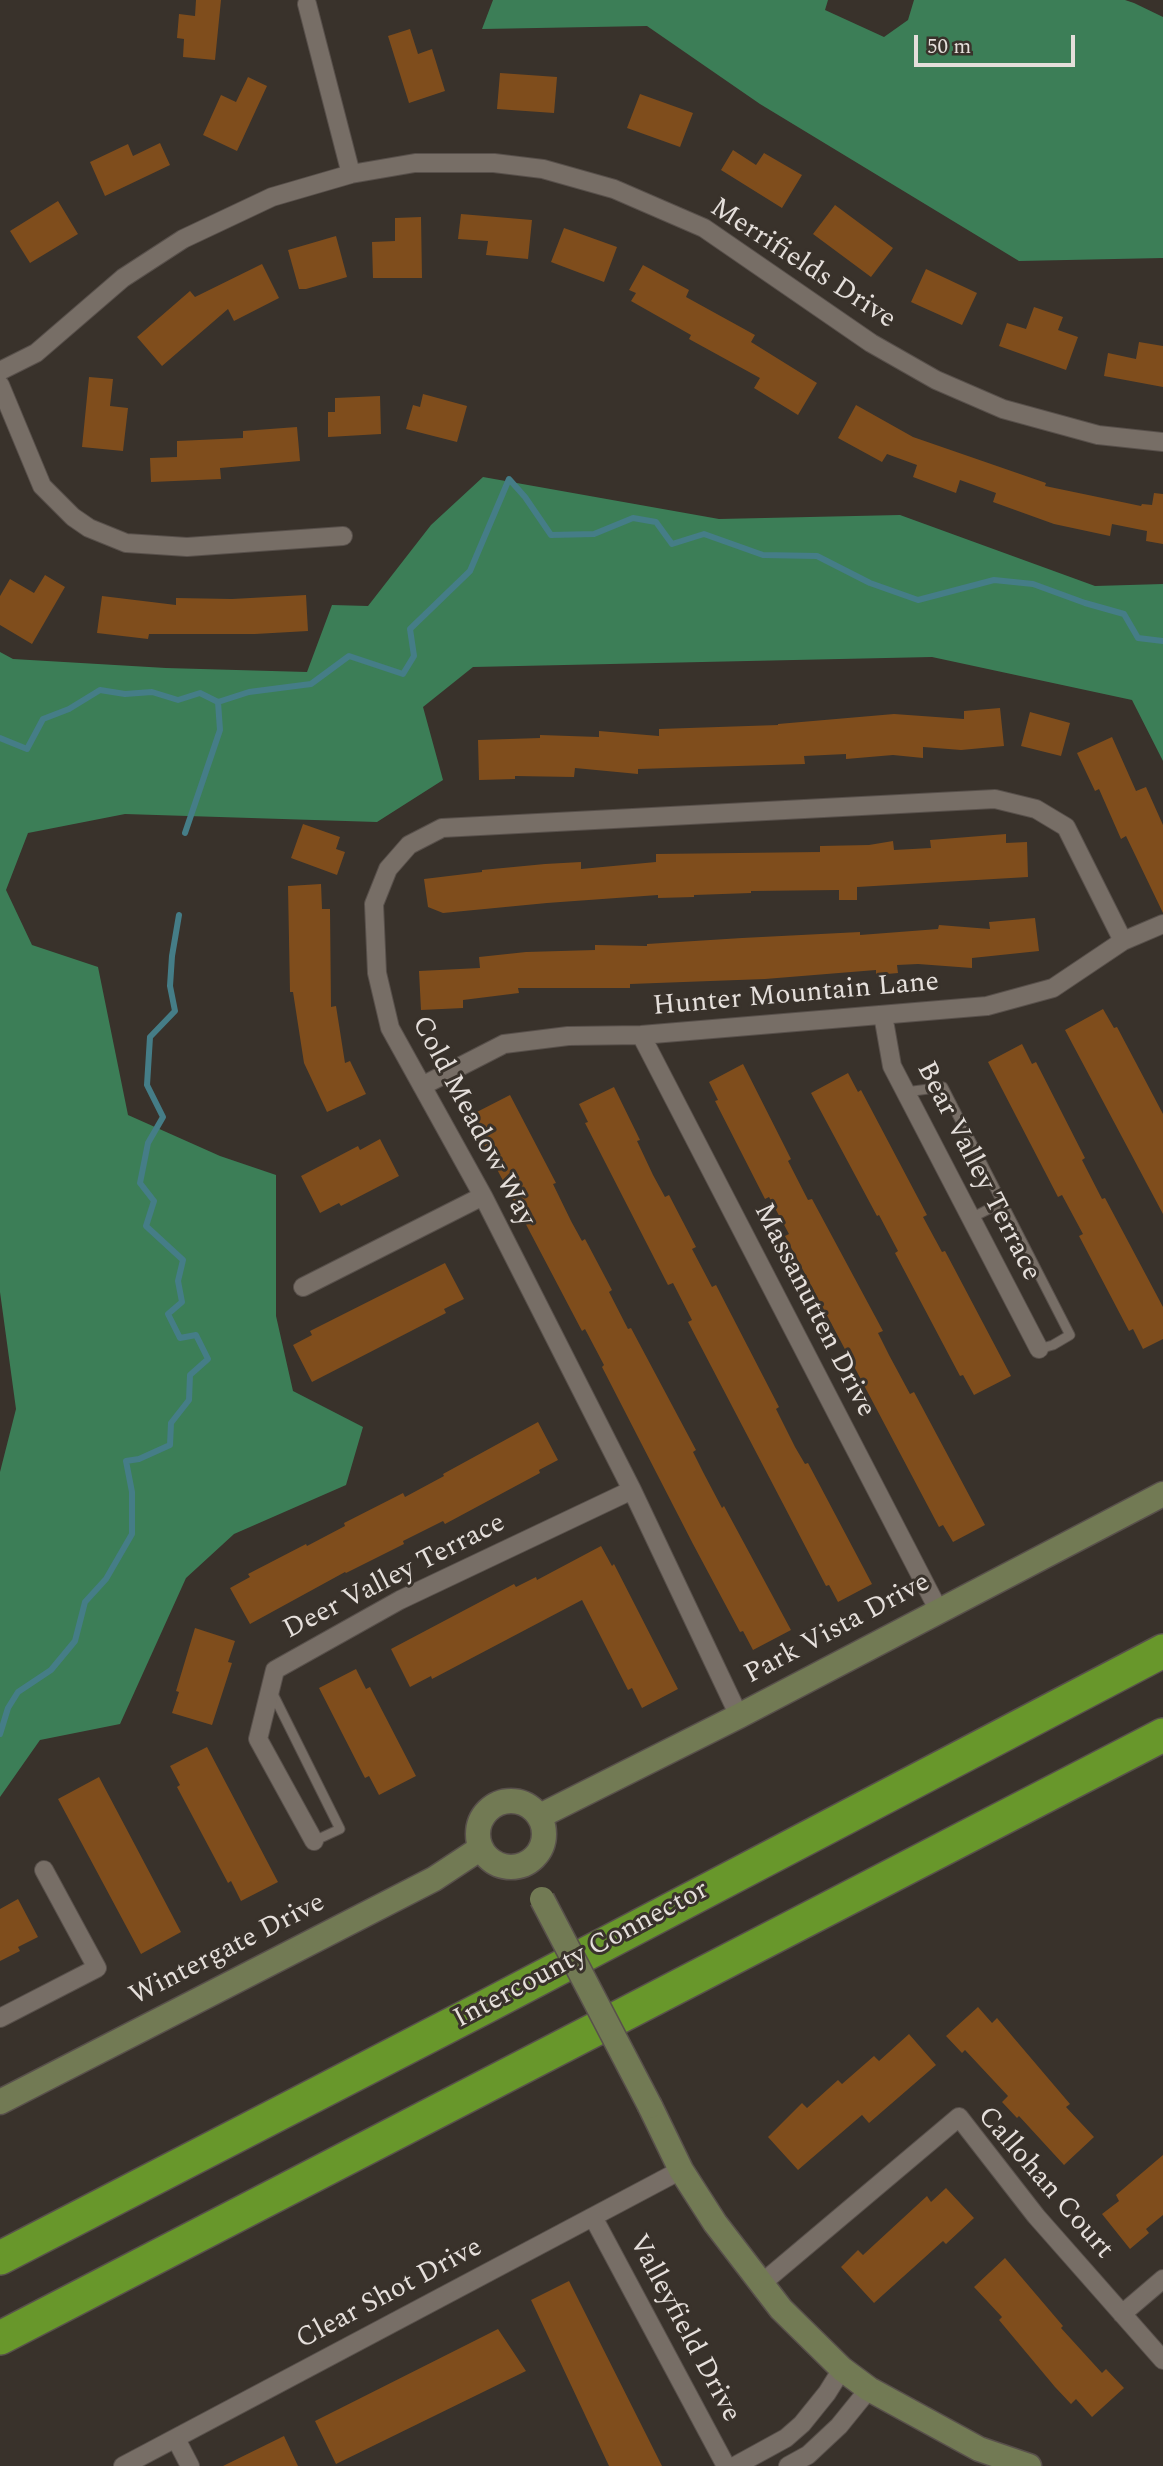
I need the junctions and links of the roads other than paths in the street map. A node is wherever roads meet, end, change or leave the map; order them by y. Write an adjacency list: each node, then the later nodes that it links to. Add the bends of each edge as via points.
1 (307, 4): 2 (street)
2 (351, 174): 3 (street, Merrifields Drive, via 272,197 183,239 123,278 36,352); 5 (street, Merrifields Drive, via 415,163 494,163 543,169 614,188 704,228 871,343 936,380 1003,409 1098,435)
3 (0, 371)
4 (0, 385): 6 (street, via 43,486 89,528 126,543 187,547)
5 (1163, 442)
6 (343, 536)
7 (1163, 924): 8 (street, Hunter Mountain Lane)
8 (1123, 941): 9 (street, Hunter Mountain Lane, via 1053,988 1024,998 988,1006); 11 (street, Cold Meadow Way, via 1066,827 1036,809 995,799 442,828 409,845 388,869 374,904 377,973 390,1028)
9 (883, 1015): 10 (street, Hunter Mountain Lane); 12 (street, Bear Valley Terrace, via 892,1066)
10 (641, 1035): 11 (street, Hunter Mountain Lane, via 568,1036 504,1044); 20 (street, Massanutten Drive)
11 (422, 1086): 13 (street, Cold Meadow Way)
12 (906, 1092): 14 (lane, via 943,1087); 15 (street, Bear Valley Terrace)
13 (483, 1196): 16 (street); 18 (street, Cold Meadow Way)
14 (1001, 1203): 15 (lane); 17 (lane, via 1070,1335)
15 (971, 1218): 17 (street, Bear Valley Terrace)
16 (303, 1287)
17 (1039, 1349)
18 (632, 1490): 22 (street, Deer Valley Terrace, via 389,1606 275,1670); 23 (street, Cold Meadow Way)
19 (1163, 1494): 20 (street, Park Vista Drive)
20 (939, 1611): 23 (street, Park Vista Drive)
21 (1163, 1651): 34 (highway, Intercounty Connector)
22 (271, 1689): 26 (street, Deer Valley Terrace, via 258,1739); 26 (lane, via 340,1829)
23 (739, 1716): 25 (street, Park Vista Drive)
24 (1163, 1735): 38 (highway)
25 (540, 1816): 27 (street, via 522,1802 490,1808 478,1826); 28 (street, via 545,1832 539,1855)
26 (313, 1841)
27 (481, 1848): 28 (street, via 496,1864); 31 (street, Wintergate Drive, via 434,1879)
28 (523, 1866): 32 (street, bridge)
29 (44, 1870): 30 (street, via 97,1968)
30 (0, 2018)
31 (0, 2102)
32 (681, 2169): 33 (street, Clear Shot Drive); 36 (street)
33 (593, 2217): 42 (street, Clear Shot Drive); 45 (street, Valleyfield Drive)
34 (0, 2258)
35 (1163, 2279): 37 (street)
36 (761, 2284): 37 (street, Callohan Court, via 959,2117 1036,2216); 40 (street)
37 (1122, 2314): 39 (street, Callohan Court)
38 (0, 2338)
39 (1163, 2360)
40 (842, 2369): 41 (street); 46 (street, via 802,2424)
41 (869, 2389): 47 (street, via 839,2426 808,2455); 48 (street, via 979,2449)
42 (176, 2439): 43 (street, Clear Shot Drive); 44 (street)
43 (123, 2466)
44 (190, 2466)
45 (726, 2466)
46 (735, 2466)
47 (788, 2466)
48 (1029, 2466)

